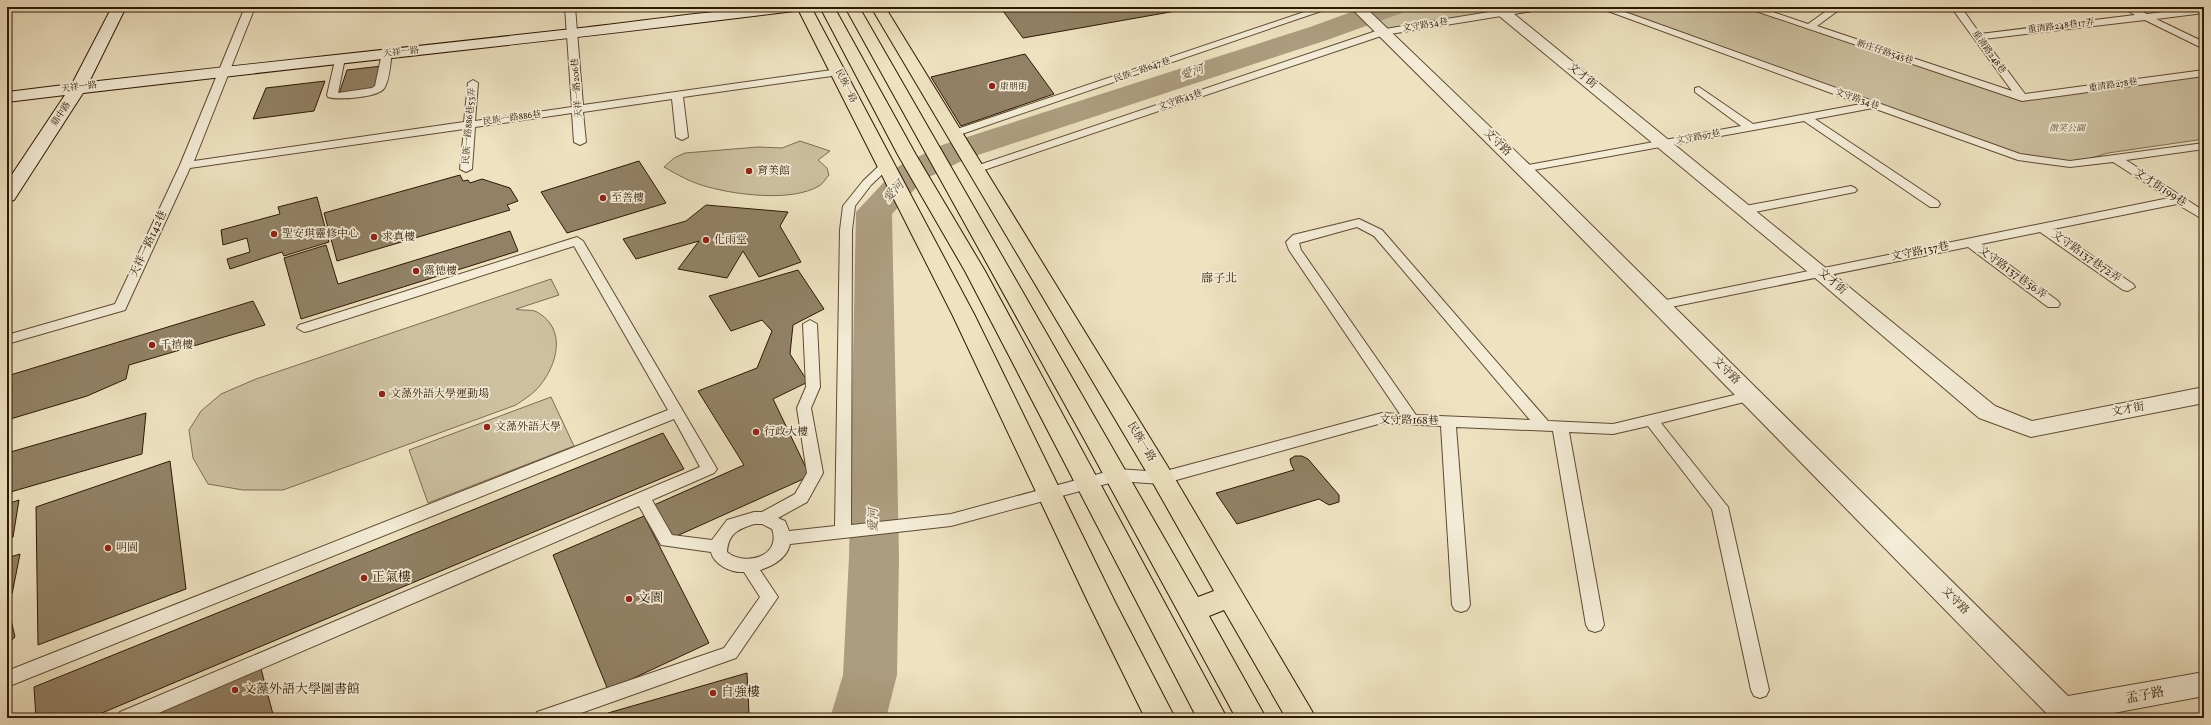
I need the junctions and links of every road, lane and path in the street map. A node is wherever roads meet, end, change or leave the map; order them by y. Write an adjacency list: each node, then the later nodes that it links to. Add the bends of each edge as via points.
1 (119, 7): 31 (street, 鼎中路)
2 (250, 7): 27 (lane, 天祥一路142巷)
3 (570, 7): 22 (lane, 天祥一路206巷)
4 (794, 7): 22 (street, 天祥一路)
5 (804, 7): 28 (main road, 民族一路)
6 (827, 7): 78 (main road, 民族一路, via 907,155 975,271)
7 (852, 7): 42 (main road)
8 (878, 7): 41 (main road)
9 (1328, 7): 41 (lane, 民族一路647巷)
10 (1357, 7): 21 (street, 文守路)
11 (1538, 7): 18 (lane, 文守路34巷)
12 (1602, 7): 36 (lane, 文守路34巷)
13 (1749, 7): 20 (lane, 新庄仔路545巷)
14 (1838, 7): 20 (lane)
15 (1956, 7): 23 (lane, 重清路248巷)
16 (2126, 7): 19 (lane)
17 (2204, 10): 19 (lane, 重清路248巷17弄)
18 (1503, 12): 21 (lane, 文守路34巷); 45 (street, 文才街)
19 (2145, 16): 23 (lane, 重清路248巷17弄); 24 (lane)
20 (1810, 27): 35 (lane, 新庄仔路545巷)
21 (1380, 30): 51 (lane, 文守路43巷); 52 (street, 文守路)
22 (573, 34): 25 (street, 天祥一路); 37 (lane, 天祥一路206巷)
23 (1978, 37): 35 (lane, 重清路248巷)
24 (2204, 46)
25 (388, 53): 26 (street, 天祥一路); 26 (lane, via 380,87 375,91 337,96 332,95)
26 (340, 58): 27 (street, 天祥一路)
27 (224, 72): 31 (street, 天祥一路); 49 (lane, 天祥一路142巷)
28 (839, 72): 33 (lane, 民族一路886巷); 48 (main road, 民族一路)
29 (2204, 73): 35 (lane, 重清路278巷)
30 (473, 83): 39 (lane, 民族一路886巷53弄)
31 (79, 87): 34 (street, 天祥一路); 54 (street, 鼎中路)
32 (1699, 90): 40 (lane)
33 (677, 95): 37 (lane, 民族一路886巷); 43 (lane)
34 (7, 97)
35 (2022, 98)
36 (1873, 105): 38 (lane, 文守路97巷); 47 (lane, 文守路34巷, via 2018,157 2070,164)
37 (578, 108): 39 (lane, 民族一路886巷); 44 (lane, 天祥一路206巷)
38 (1805, 118): 40 (lane, 文守路97巷); 56 (lane)
39 (470, 124): 49 (lane, 民族一路886巷); 50 (lane, 民族一路886巷53弄)
40 (1750, 127): 45 (lane, 文守路97巷)
41 (952, 128): 42 (main road); 51 (main road, 民族一路)
42 (925, 136): 76 (main road)
43 (682, 137)
44 (580, 142)
45 (1664, 143): 52 (lane, 文守路97巷); 57 (street, 文才街)
46 (2204, 146): 47 (lane, 文守路34巷)
47 (2117, 159): 55 (lane, 文才街199巷)
48 (887, 164): 79 (main road, 民族一路, via 964,316); 82 (lane, via 867,183 849,206 846,230)
49 (186, 165): 67 (lane, 天祥一路142巷, via 120,307)
50 (466, 169)
51 (977, 169): 77 (main road, 民族一路)
52 (1523, 169): 64 (street, 文守路)
53 (1852, 190): 57 (lane)
54 (7, 196)
55 (2179, 200): 58 (lane, 文才街199巷); 59 (lane, 文守路137巷)
56 (1934, 204)
57 (1745, 210): 61 (street, 文才街)
58 (2204, 216)
59 (2043, 228): 60 (lane, 文守路137巷); 62 (lane, 文守路137巷72弄)
60 (1970, 242): 61 (lane, 文守路137巷); 63 (lane, 文守路137巷56弄)
61 (1821, 272): 64 (lane, 文守路137巷); 68 (street, 文才街, via 1987,412 2031,428)
62 (2128, 286)
63 (2053, 304)
64 (1660, 305): 69 (street, 文守路)
65 (810, 324): 81 (lane, via 813,387 804,408 815,473 801,498)
66 (304, 328): 70 (lane, via 577,241)
67 (7, 340)
68 (2204, 395)
69 (1751, 396): 72 (lane, 文守路168巷); 93 (street, 文守路)
70 (677, 412): 80 (lane, via 708,468); 90 (lane)
71 (1412, 420): 73 (lane, 文守路168巷); 74 (lane, via 1295,250 1292,242 1297,238 1359,224 1378,233); 77 (lane, 文守路168巷, via 1382,418)
72 (1651, 420): 75 (lane, 文守路168巷, via 1613,429); 92 (lane, via 1720,507)
73 (1448, 421): 74 (lane, 文守路168巷); 87 (lane)
74 (1543, 425): 75 (lane, 文守路168巷)
75 (1560, 426): 89 (lane)
76 (1116, 476): 77 (lane, 文守路168巷); 78 (lane, 文守路168巷); 88 (main road)
77 (1162, 478): 86 (main road, 民族一路)
78 (1087, 484): 79 (lane, 文守路168巷); 97 (main road)
79 (1049, 494): 82 (lane, 文守路168巷, via 951,520); 96 (main road)
80 (642, 497): 84 (lane, via 666,541); 94 (lane)
81 (764, 518): 83 (lane, via 779,525); 84 (lane, via 733,524 720,539)
82 (843, 533): 83 (lane, 文守路168巷)
83 (784, 538): 85 (lane, via 782,546 769,559)
84 (718, 547): 85 (lane, via 719,554 730,564 739,567)
85 (749, 566): 95 (lane, via 769,597 730,653)
86 (1230, 596): 88 (main road); 99 (main road, 民族一路)
87 (1461, 605)
88 (1192, 611): 98 (main road)
89 (1595, 625)
90 (7, 679)
91 (2204, 684): 93 (street, 孟子路)
92 (1760, 690)
93 (2066, 714)
94 (127, 718)
95 (544, 718)
96 (1160, 718)
97 (1212, 718)
98 (1251, 718)
99 (1301, 718)

